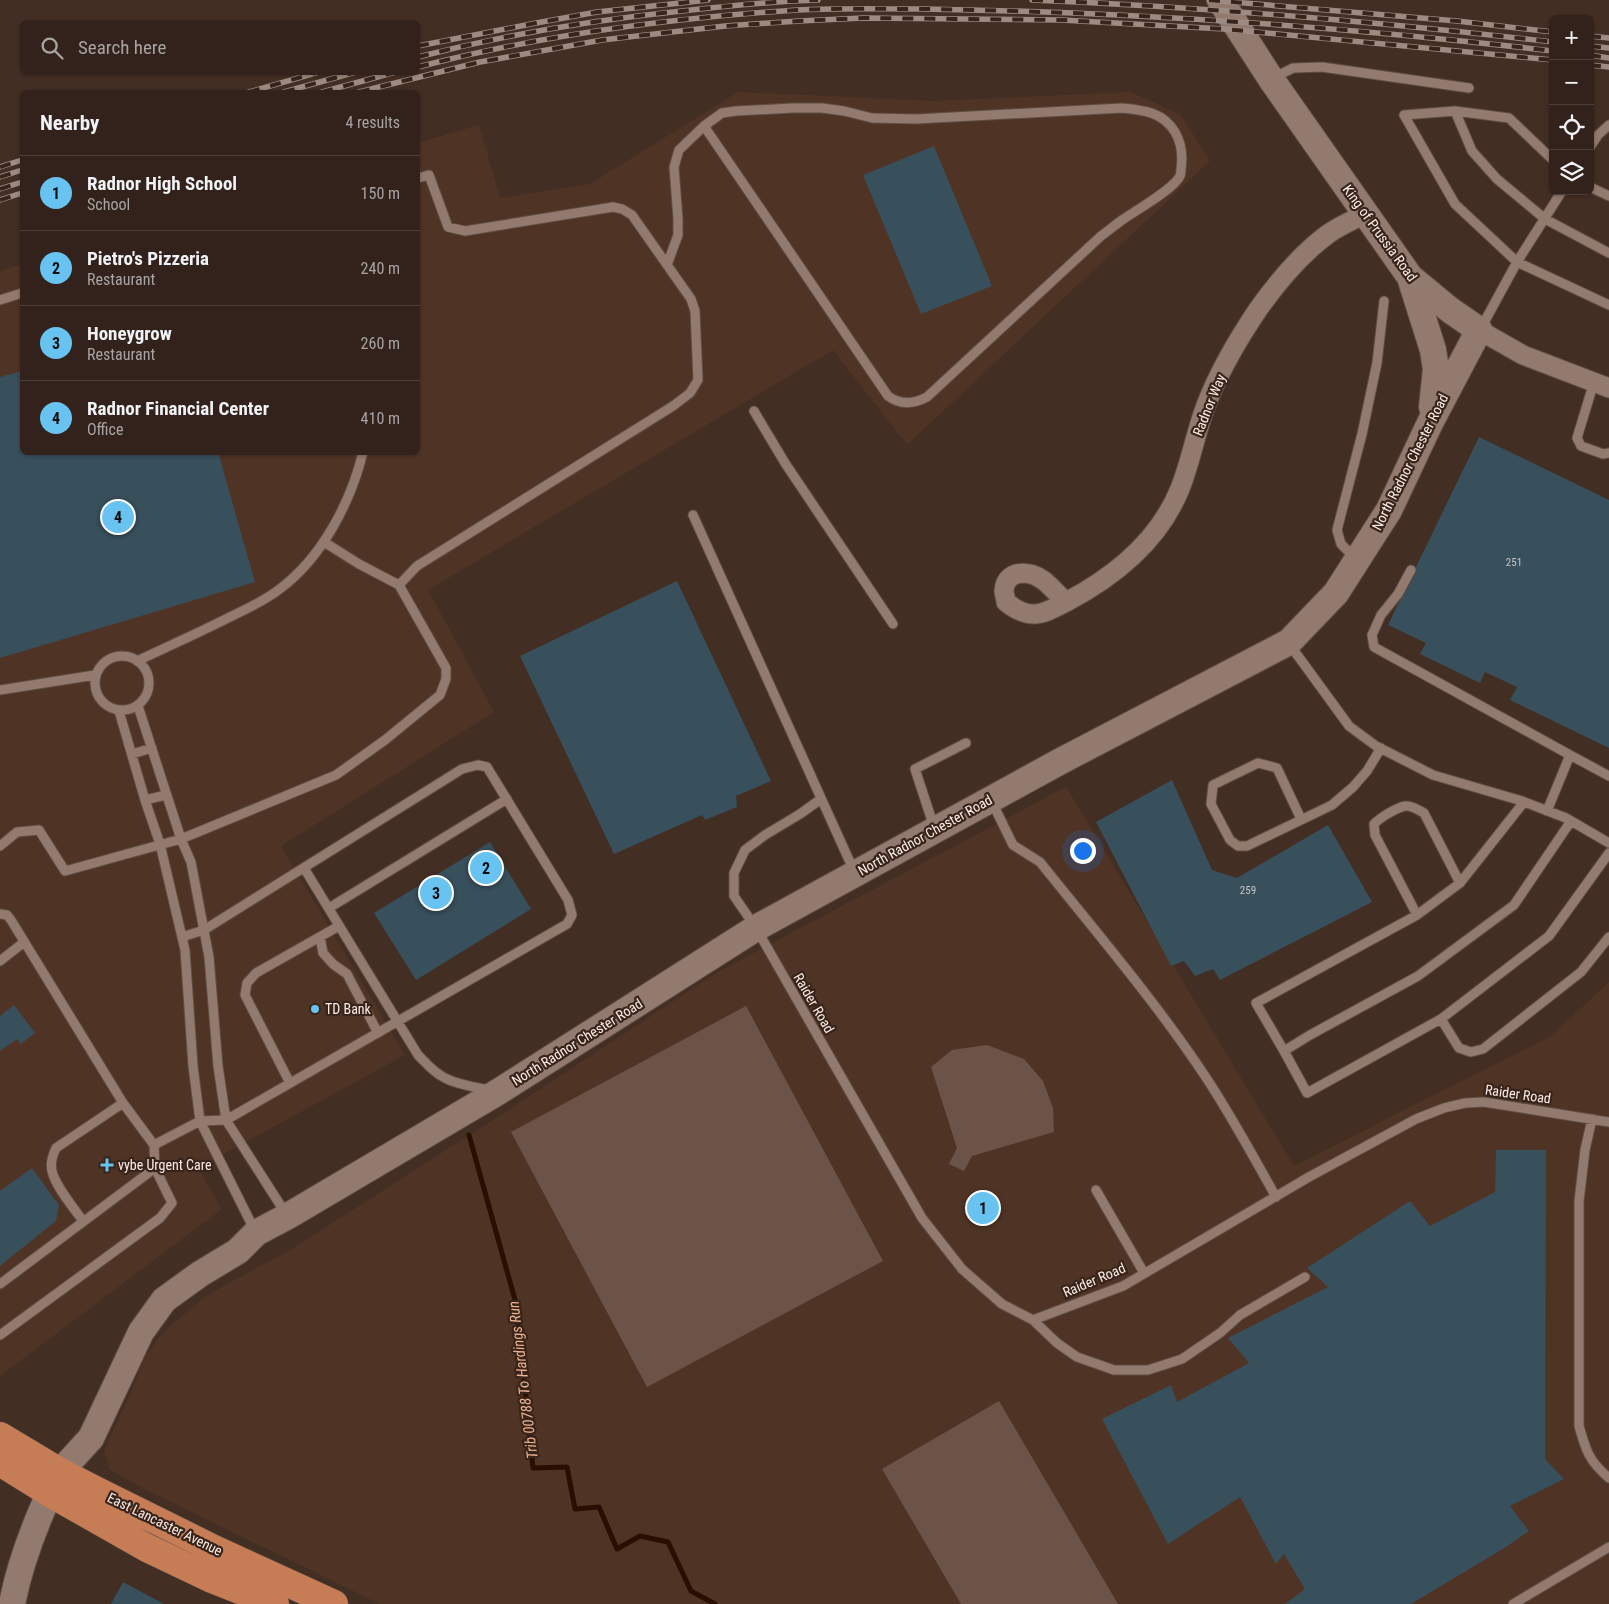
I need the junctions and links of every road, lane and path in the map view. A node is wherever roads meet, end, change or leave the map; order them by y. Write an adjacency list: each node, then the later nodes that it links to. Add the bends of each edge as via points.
1 (1220, 0): 2 (main road, King of Prussia Road)
2 (1271, 79): 3 (lane, via 1293,68 1322,67); 13 (main road, King of Prussia Road)
3 (1469, 88)
4 (1455, 111): 8 (lane, via 1509,118); 14 (lane, via 1472,151 1497,179); 16 (lane, via 1404,115 1455,204)
5 (1609, 125): 7 (lane)
6 (704, 126): 6 (lane, via 722,113 793,108 822,108 872,118 916,119 1122,108 1155,113 1166,121 1179,138 1183,158 1180,176 1169,188 1101,236 927,397 903,403 888,396); 17 (lane, via 679,150 674,167 678,235)
7 (1594, 141)
8 (1549, 156)
9 (420, 177): 17 (lane, via 429,175 448,226 465,231 602,208 622,209 632,216)
10 (1594, 189): 12 (lane)
11 (1559, 195): 14 (lane)
12 (1609, 196)
13 (1365, 214): 18 (main road, King of Prussia Road); 34 (street, Radnor Way, via 1330,233 1293,264 1259,309 1210,395 1180,490 1162,521 1117,570)
14 (1545, 218): 15 (lane); 16 (lane)
15 (1609, 253)
16 (1517, 262): 22 (lane); 23 (lane)
17 (667, 265): 33 (lane, via 691,299 695,311 698,380 690,393 417,566)
18 (1410, 277): 23 (main road, King of Prussia Road); 26 (main road, via 1436,369)
19 (20, 295): 20 (lane)
20 (0, 300)
21 (1384, 301): 31 (lane, via 1377,363 1337,530 1341,544)
22 (1609, 305)
23 (1479, 330): 24 (street, King of Prussia Road, via 1523,355); 26 (main road, North Radnor Chester Road)
24 (1602, 385): 27 (lane, via 1577,438 1581,446)
25 (754, 411): 35 (lane)
26 (1430, 423): 31 (main road, North Radnor Chester Road, via 1389,510)
27 (1609, 453)
28 (362, 455): 30 (lane, via 352,486)
29 (693, 515): 50 (lane)
30 (324, 542): 33 (lane); 37 (lane, via 308,564 281,589 196,634)
31 (1357, 560): 36 (main road, North Radnor Chester Road, via 1336,593)
32 (1412, 570): 46 (lane, via 1381,615 1372,635 1374,647)
33 (399, 584): 58 (lane, via 446,668 440,695 336,775)
34 (1066, 602)
35 (893, 624)
36 (1289, 642): 44 (lane, via 1349,726); 51 (main road, North Radnor Chester Road)
37 (137, 660): 38 (lane, via 112,657 105,661); 40 (lane, via 144,667 150,684 148,693)
38 (95, 676): 39 (lane); 41 (lane, via 94,684 100,701)
39 (0, 690)
40 (138, 706): 41 (lane); 43 (lane)
41 (119, 711): 45 (lane)
42 (966, 743): 57 (lane, via 915,769)
43 (152, 748): 45 (lane); 48 (lane)
44 (1381, 748): 53 (lane, via 1433,775); 55 (lane, via 1367,771 1346,793 1332,805)
45 (132, 754): 52 (lane)
46 (1570, 754): 47 (lane); 54 (lane)
47 (1609, 776)
48 (166, 795): 52 (lane); 58 (lane)
49 (507, 799): 63 (lane, via 487,767 478,765 462,769); 66 (lane); 78 (lane, via 568,900 572,915 567,924)
50 (821, 799): 64 (lane); 70 (lane, Raider Road, via 745,850 734,873 734,896)
51 (991, 799): 57 (main road, North Radnor Chester Road); 91 (lane, via 1013,845 1040,862 1170,1026 1229,1113)
52 (145, 800): 60 (lane)
53 (1524, 802): 54 (lane); 65 (lane)
54 (1547, 811): 56 (lane)
55 (1301, 819): 55 (lane, via 1247,846 1238,846 1230,840 1211,804 1213,786 1258,763 1276,768)
56 (1572, 821): 59 (lane); 80 (lane, via 1514,905 1418,976)
57 (935, 829): 64 (main road, North Radnor Chester Road)
58 (181, 839): 60 (lane); 71 (lane, via 191,862)
59 (1609, 842)
60 (160, 844): 61 (lane, via 65,871 39,830 17,832); 72 (lane)
61 (0, 846)
62 (1609, 853): 77 (lane, via 1549,936)
63 (304, 868): 66 (lane); 71 (lane)
64 (855, 873): 70 (main road, North Radnor Chester Road)
65 (1460, 883): 68 (lane); 68 (lane, via 1424,813 1406,806 1381,817 1374,824 1375,835)
66 (329, 908): 69 (lane)
67 (1, 914): 75 (lane, via 11,920)
68 (1417, 915): 80 (lane, via 1256,1003)
69 (339, 926): 73 (lane); 78 (lane)
70 (756, 928): 82 (main road, North Radnor Chester Road); 98 (lane, Raider Road, via 922,1218 962,1269 1002,1304)
71 (204, 930): 72 (lane); 85 (lane)
72 (182, 937): 86 (lane, via 186,950)
73 (320, 937): 79 (lane, via 323,953 347,974); 81 (lane, via 256,973 247,983 245,995)
74 (1609, 937): 77 (lane, via 1581,972 1483,1049 1471,1052 1460,1048)
75 (23, 943): 76 (lane); 83 (lane)
76 (0, 961)
77 (1441, 1019): 80 (lane, via 1307,1093)
78 (398, 1021): 79 (lane); 82 (lane, via 418,1055 444,1078)
79 (378, 1033): 81 (lane)
80 (1284, 1051)
81 (290, 1084): 85 (lane)
82 (498, 1092): 92 (main road, North Radnor Chester Road)
83 (123, 1103): 88 (lane); 93 (lane, via 56,1148 51,1160 52,1172 59,1186)
84 (1592, 1119): 87 (lane, Raider Road); 91 (lane, Raider Road, via 1484,1102 1444,1108 1416,1119); 102 (lane, via 1579,1201 1579,1426 1585,1448 1596,1466)
85 (226, 1120): 86 (lane); 92 (lane)
86 (200, 1121): 88 (lane); 94 (lane)
87 (1609, 1122)
88 (154, 1145): 89 (lane)
89 (155, 1168): 93 (lane); 99 (lane, via 172,1204 160,1218)
90 (1096, 1190): 95 (lane)
91 (1276, 1197): 95 (lane, Raider Road)
92 (288, 1216): 94 (main road, North Radnor Chester Road)
93 (83, 1221): 97 (lane)
94 (256, 1233): 103 (main road, North Radnor Chester Road, via 238,1251 164,1300 141,1332 91,1438)
95 (1144, 1273): 98 (lane, Raider Road, via 1122,1286)
96 (1305, 1277): 98 (lane, via 1240,1315 1182,1359 1148,1370 1114,1370 1077,1358)
97 (0, 1284)
98 (1033, 1320)
99 (0, 1335)
100 (0, 1436): 103 (highway, East Lancaster Avenue)
101 (0, 1462): 103 (highway, East Lancaster Avenue)
102 (1609, 1478)
103 (55, 1483): 105 (main road, North Radnor Chester Road); 106 (highway, East Lancaster Avenue, via 147,1548); 107 (highway, East Lancaster Avenue, via 216,1550)
104 (1609, 1548): 108 (lane)
105 (12, 1593)
106 (275, 1604)
107 (334, 1604)
108 (1513, 1604)

